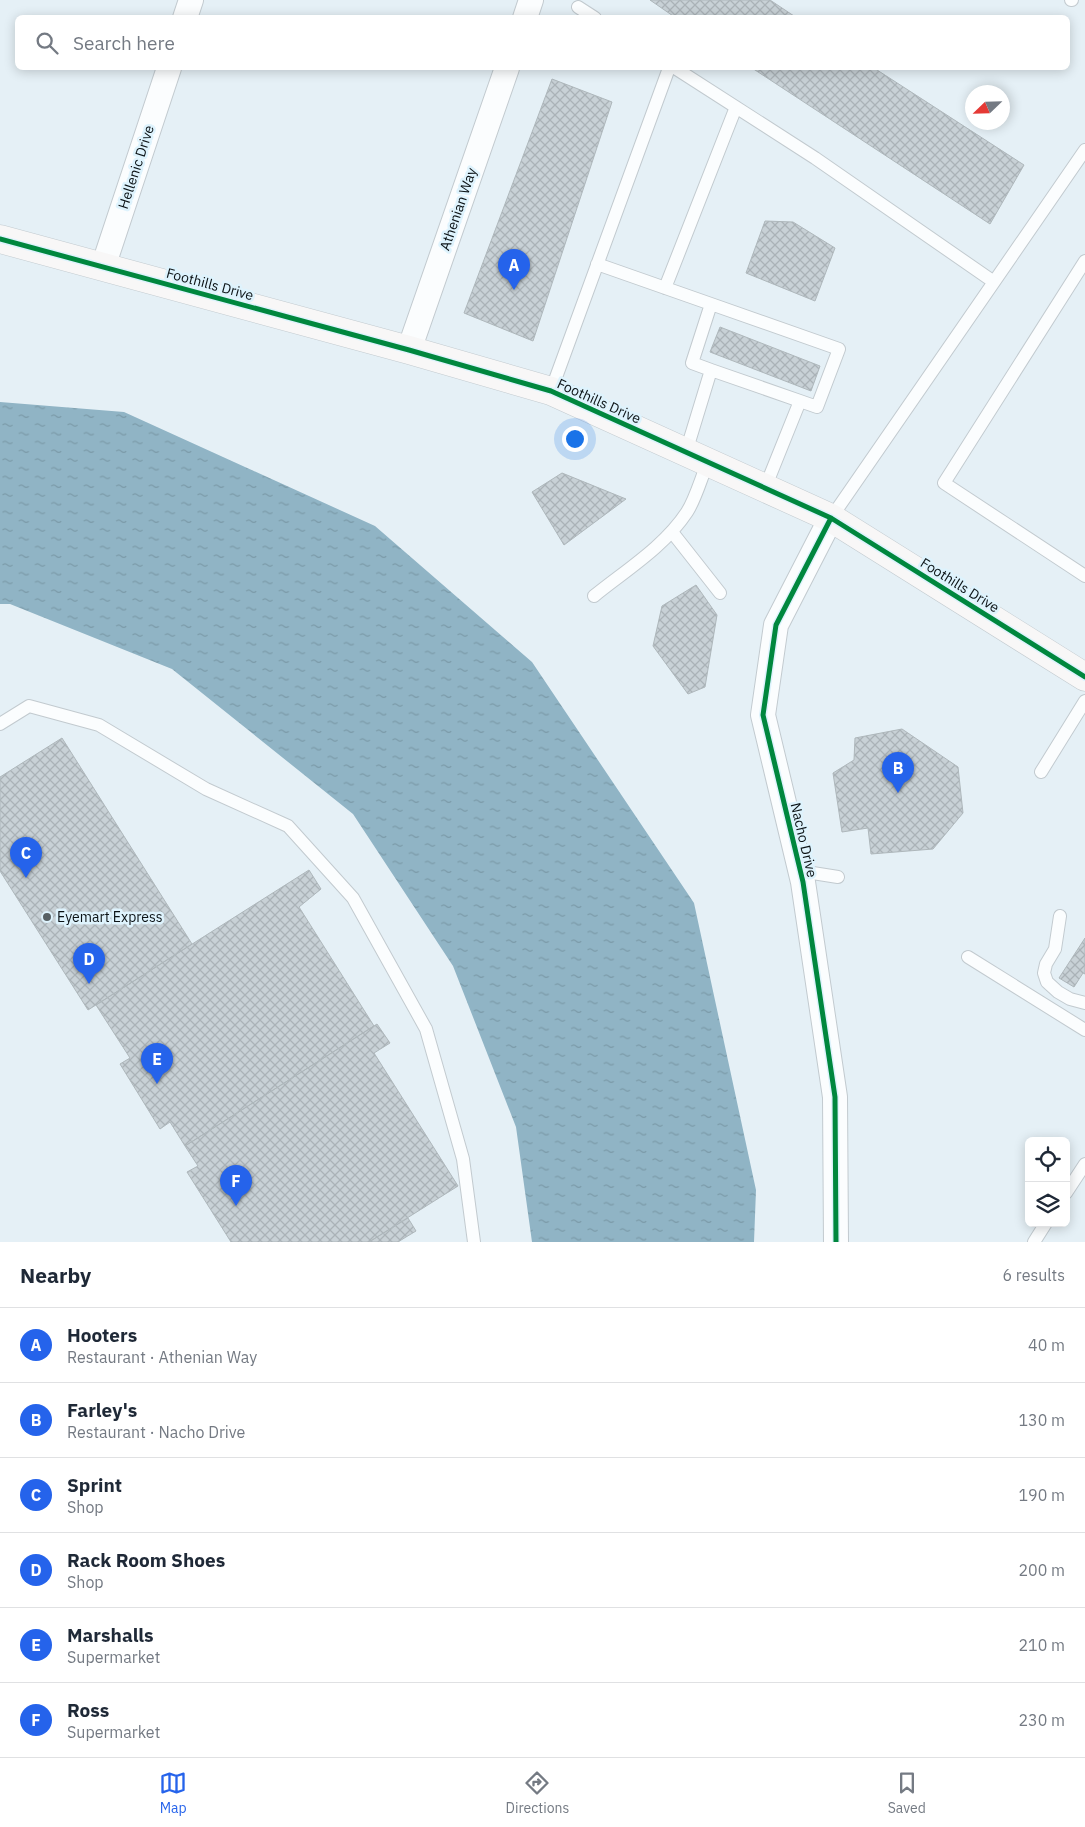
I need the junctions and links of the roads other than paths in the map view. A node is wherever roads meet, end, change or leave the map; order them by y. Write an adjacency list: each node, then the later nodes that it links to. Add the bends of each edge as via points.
1 (191, 0): 4 (street)
2 (531, 0): 5 (street)
3 (578, 7): 6 (lane)
4 (186, 15)
5 (526, 15)
6 (590, 15)
7 (168, 70): 16 (street, Hellenic Drive)
8 (506, 70): 20 (street, Athenian Way)
9 (668, 70): 15 (lane)
10 (678, 70): 11 (lane)
11 (736, 107): 17 (lane); 18 (lane)
12 (1085, 150): 17 (lane)
13 (0, 239): 16 (street, Foothills Drive)
14 (1085, 261): 28 (lane, via 944,484)
15 (597, 264): 18 (lane); 22 (lane)
16 (103, 267): 20 (street, Foothills Drive)
17 (994, 282): 26 (lane)
18 (665, 288): 19 (lane)
19 (711, 304): 21 (lane, via 692,363); 23 (lane, via 839,349 817,407)
20 (408, 350): 22 (street, Foothills Drive)
21 (711, 370): 23 (lane); 24 (lane)
22 (550, 391): 24 (street, Foothills Drive)
23 (800, 401): 25 (lane)
24 (697, 457): 25 (street, Foothills Drive); 27 (lane, via 688,511)
25 (765, 488): 26 (street, Foothills Drive)
26 (831, 518): 31 (street, Foothills Drive); 35 (street, Nacho Drive, via 776,625 763,715)
27 (672, 532): 29 (lane); 30 (lane)
28 (1085, 576)
29 (720, 593)
30 (594, 596)
31 (1083, 672)
32 (1085, 701): 34 (lane)
33 (0, 724): 44 (lane, via 29,706 99,725 206,789 288,826 354,898 426,1029 463,1159)
34 (1041, 772)
35 (800, 871): 36 (lane); 45 (street, Nacho Drive, via 836,1097)
36 (838, 877)
37 (1060, 916): 39 (lane, via 1054,949 1044,973 1047,982 1058,992)
38 (968, 957): 40 (lane)
39 (1085, 1002)
40 (1085, 1030)
41 (1085, 1164): 42 (lane)
42 (1070, 1187)
43 (1043, 1227): 46 (lane)
44 (474, 1242)
45 (836, 1242)
46 (1034, 1242)

